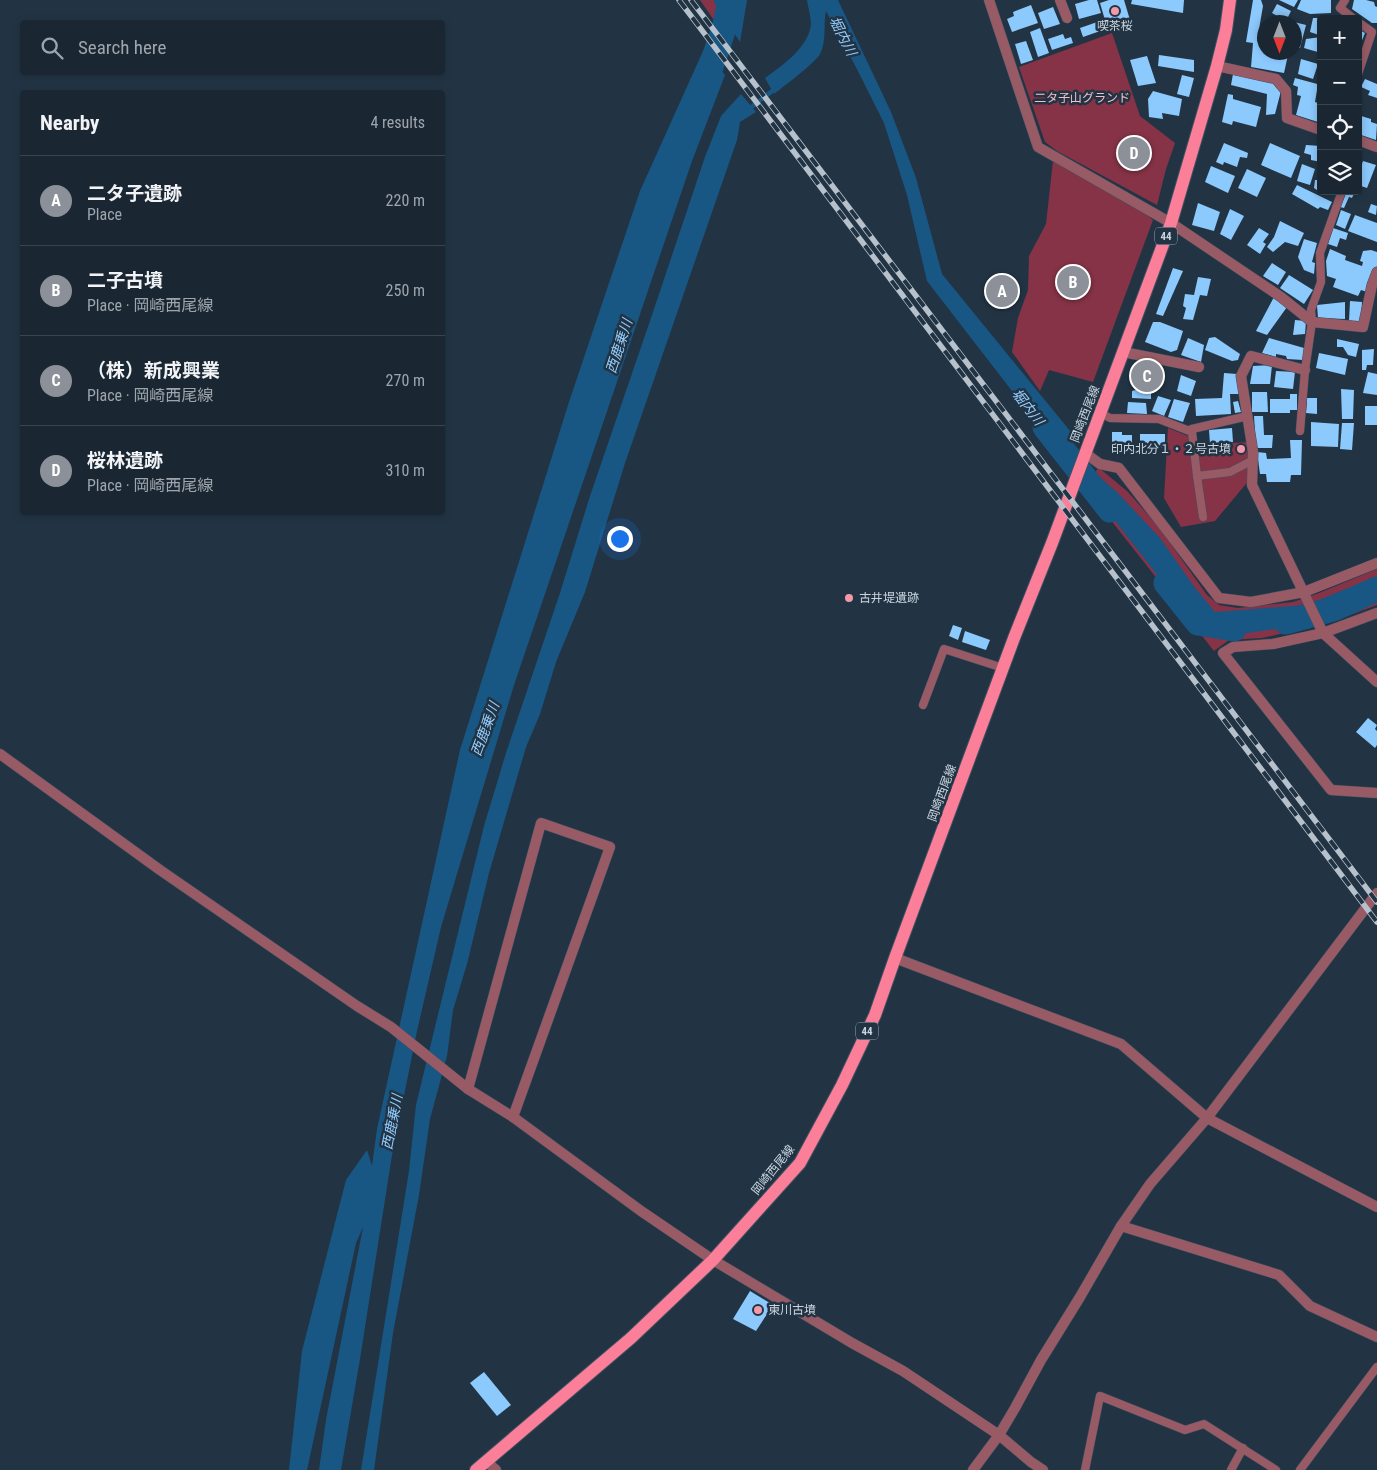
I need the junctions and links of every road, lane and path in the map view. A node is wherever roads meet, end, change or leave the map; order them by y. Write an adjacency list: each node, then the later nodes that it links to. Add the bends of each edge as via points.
1 (989, 0): 14 (street, via 1038,147)
2 (1060, 0): 6 (street)
3 (1230, 0): 9 (main road, 岡崎西尾線 / 44)
4 (1345, 0): 5 (lane, via 1340,8)
5 (1349, 15)
6 (1067, 18)
7 (1362, 25): 8 (lane, via 1372,32)
8 (1362, 62)
9 (1217, 66): 10 (street, via 1276,79 1286,91 1287,118); 14 (main road, 岡崎西尾線 / 44)
10 (1317, 129)
11 (1362, 142): 12 (street)
12 (1377, 147)
13 (1341, 195): 16 (lane, via 1320,253 1321,282 1311,310)
14 (1171, 223): 16 (street, via 1281,297); 17 (main road, 岡崎西尾線 / 44)
15 (1377, 272): 16 (street, via 1363,327)
16 (1312, 322): 19 (lane)
17 (1123, 352): 18 (street); 20 (main road, 岡崎西尾線 / 44)
18 (1199, 367)
19 (1305, 370): 21 (street, via 1251,356 1242,376); 22 (lane)
20 (1100, 413): 23 (lane, via 1110,418 1159,419); 24 (main road, 岡崎西尾線 / 44)
21 (1248, 416): 23 (lane, via 1192,429); 25 (street)
22 (1300, 431)
23 (1192, 432): 26 (lane)
24 (1085, 453): 29 (street, via 1100,464 1119,468 1219,598 1251,602); 32 (main road, 岡崎西尾線 / 44)
25 (1253, 460): 26 (lane, via 1230,472); 29 (street, via 1252,485)
26 (1197, 476): 27 (lane)
27 (1203, 517)
28 (1377, 563): 29 (street)
29 (1304, 592): 31 (street)
30 (1377, 613): 31 (street)
31 (1324, 633): 33 (street); 36 (street, via 1273,644 1233,647 1223,653 1331,790)
32 (1002, 668): 34 (lane, via 944,649); 38 (main road, 岡崎西尾線 / 44)
33 (1377, 682)
34 (923, 705)
35 (0, 754): 39 (street, via 160,870 391,1026)
36 (1377, 792)
37 (1377, 893): 41 (street)
38 (894, 958): 41 (street, via 1121,1044); 44 (main road, 岡崎西尾線 / 44, via 875,1015 800,1163)
39 (468, 1088): 40 (street); 40 (street, via 541,823 610,847)
40 (513, 1117): 44 (street)
41 (1206, 1118): 42 (street); 43 (street, via 1150,1184)
42 (1377, 1207)
43 (1121, 1226): 45 (street, via 1279,1274 1310,1306); 47 (street)
44 (714, 1260): 47 (street, via 903,1371); 49 (main road, 岡崎西尾線 / 44, via 630,1338)
45 (1377, 1337)
46 (1377, 1367): 57 (lane)
47 (999, 1435): 52 (street); 53 (street)
48 (1243, 1448): 54 (lane, via 1204,1424 1186,1430 1100,1396); 55 (lane); 56 (lane)
49 (486, 1461): 50 (main road, 岡崎西尾線 / 44); 51 (street)
50 (476, 1470)
51 (496, 1470)
52 (973, 1470)
53 (1044, 1470)
54 (1085, 1470)
55 (1232, 1470)
56 (1276, 1470)
57 (1300, 1470)

